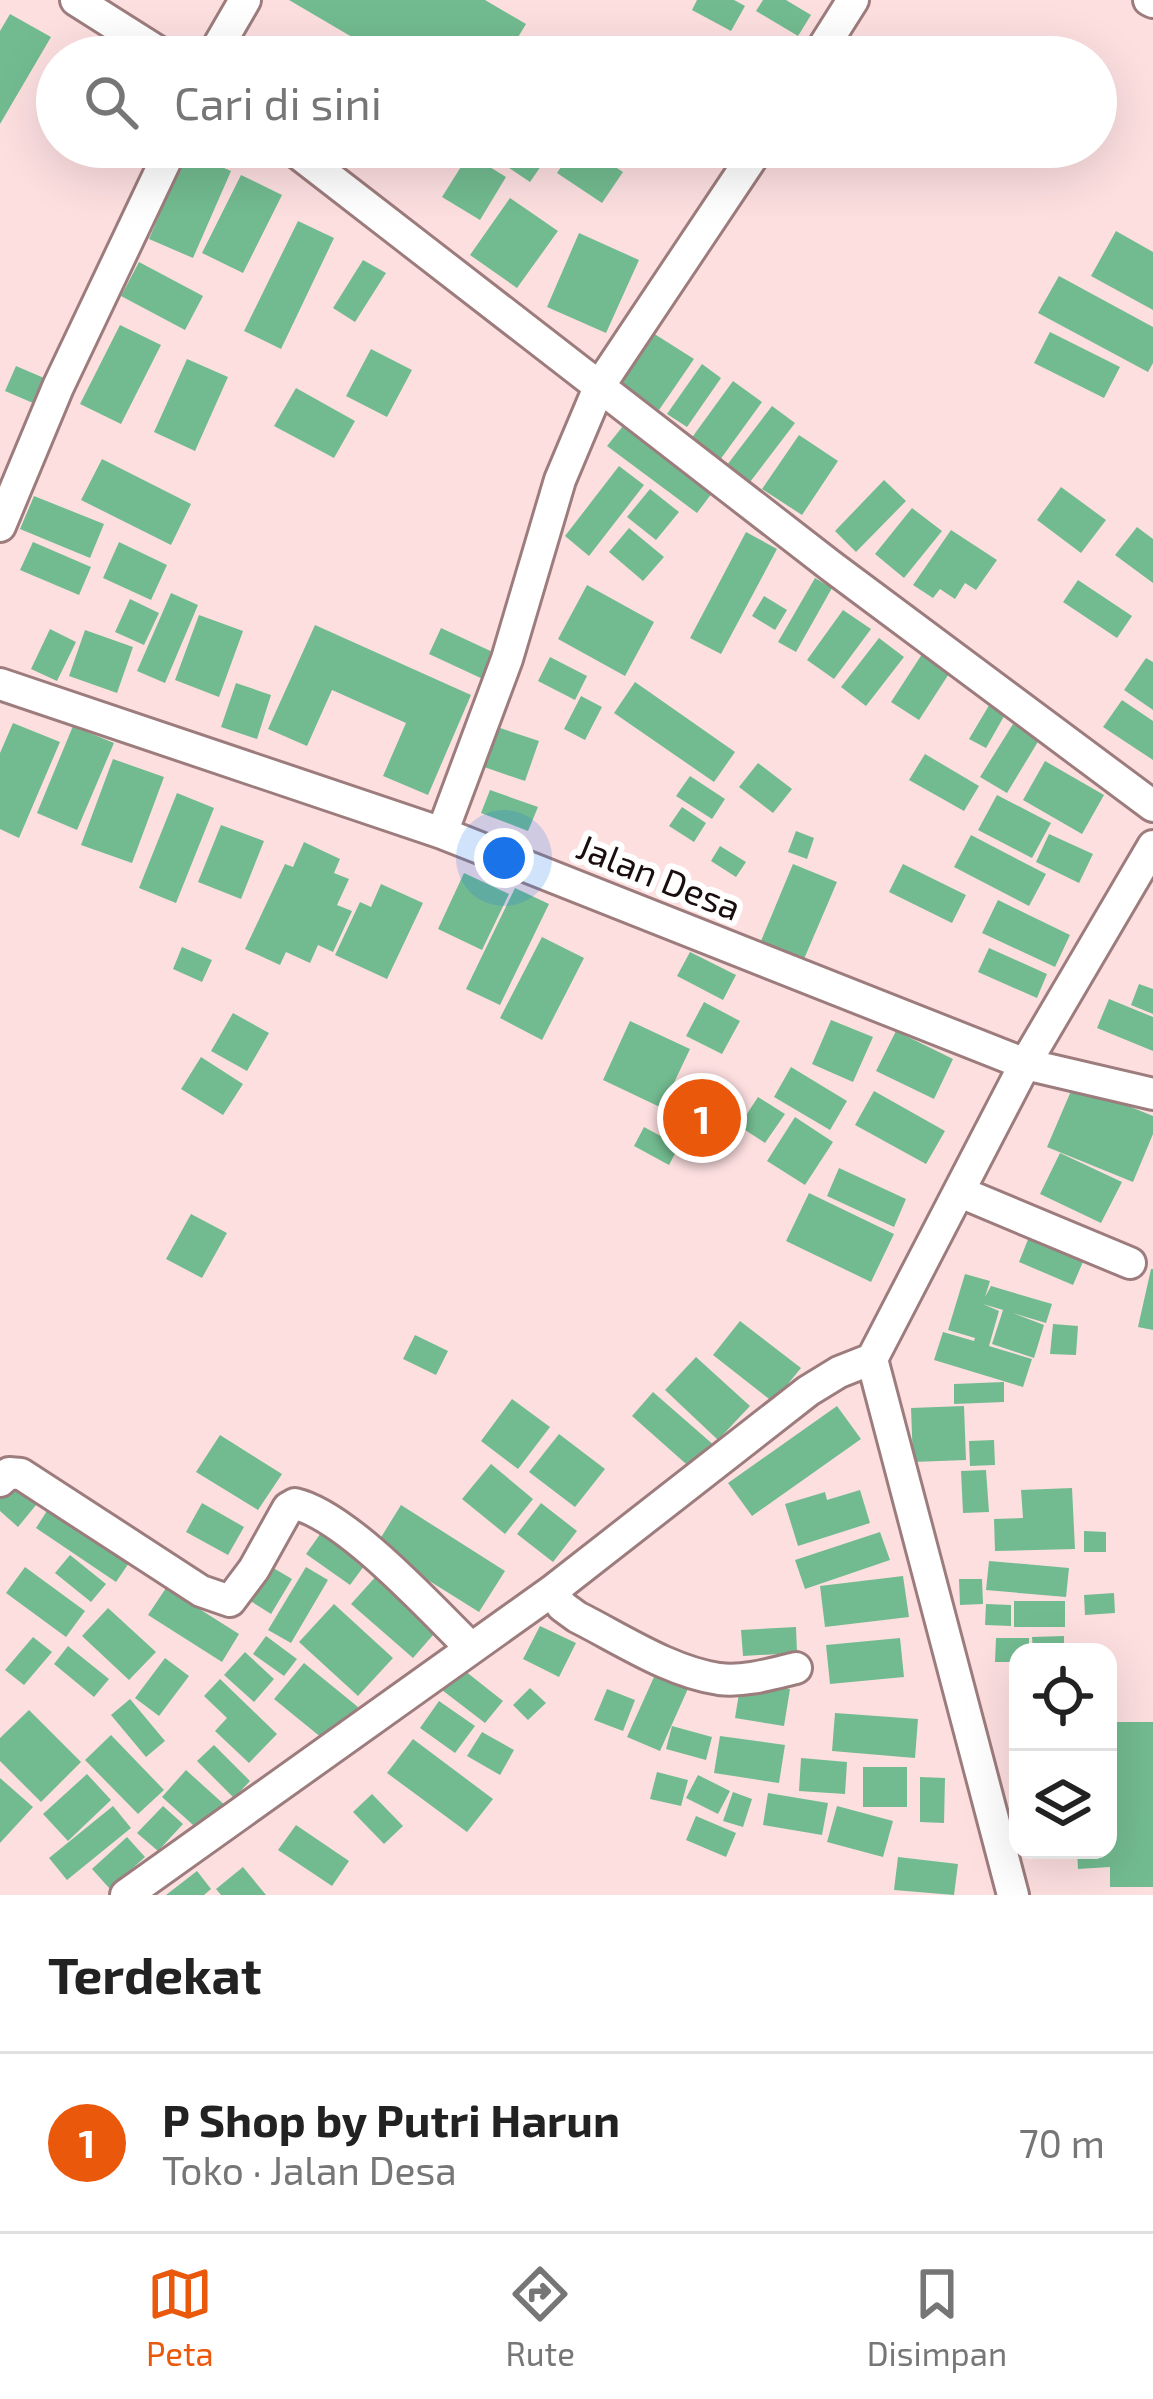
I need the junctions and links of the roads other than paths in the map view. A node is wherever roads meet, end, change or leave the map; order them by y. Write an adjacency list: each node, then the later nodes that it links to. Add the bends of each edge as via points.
1 (76, 0): 4 (street)
2 (245, 0): 5 (street)
3 (853, 0): 6 (street)
4 (133, 36)
5 (224, 36)
6 (830, 36)
7 (162, 168): 11 (street)
8 (317, 168): 10 (street)
9 (745, 168): 10 (street)
10 (600, 385): 13 (street); 14 (street, via 560,480 507,659)
11 (0, 526)
12 (0, 684): 14 (street, Jalan Desa)
13 (1153, 806)
14 (442, 833): 16 (street, Jalan Desa)
15 (1153, 846): 16 (street)
16 (1025, 1064): 17 (street, Jalan Desa); 18 (street)
17 (1153, 1094)
18 (960, 1192): 19 (street); 20 (street)
19 (1130, 1263)
20 (872, 1359): 22 (street, via 808,1391); 26 (street)
21 (0, 1481): 23 (street, via 21,1474 201,1591 230,1600 288,1508 308,1508 354,1539)
22 (552, 1591): 23 (street); 24 (street, via 577,1617 684,1668 719,1679)
23 (470, 1647): 25 (street)
24 (796, 1668)
25 (126, 1895)
26 (1013, 1895)

